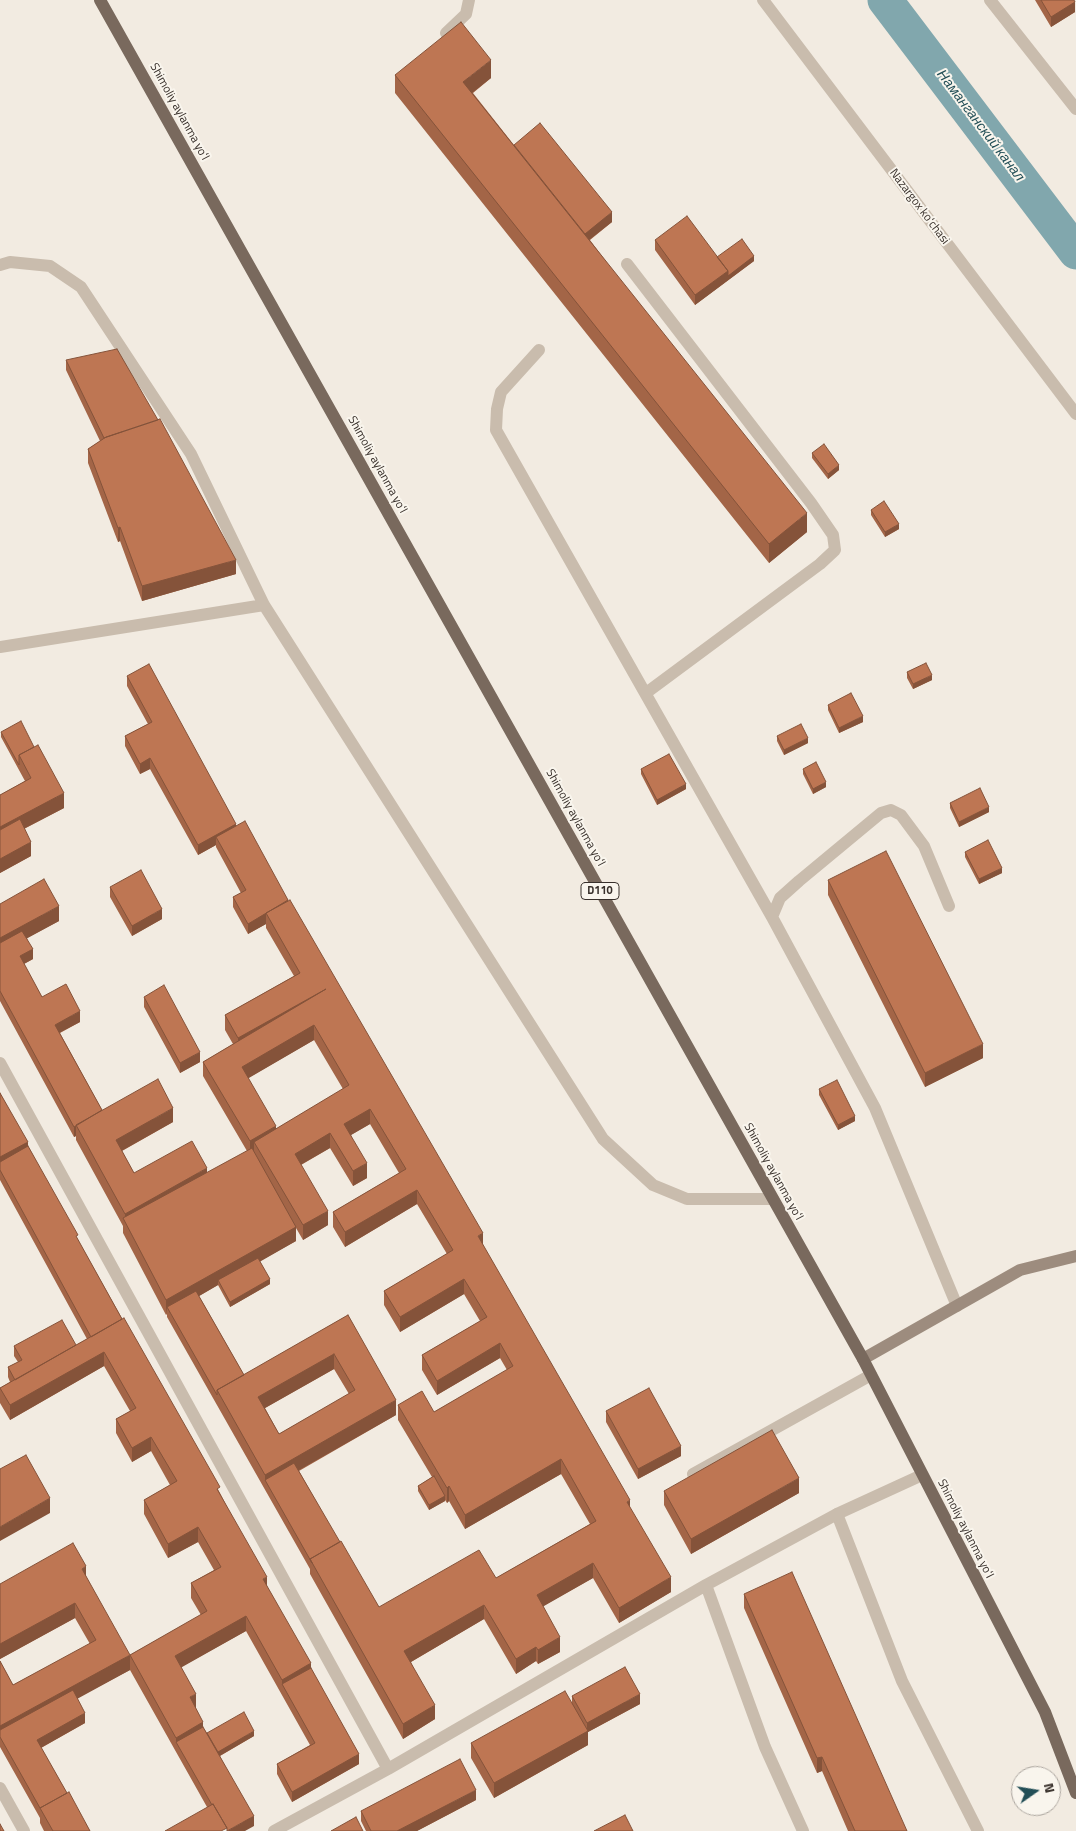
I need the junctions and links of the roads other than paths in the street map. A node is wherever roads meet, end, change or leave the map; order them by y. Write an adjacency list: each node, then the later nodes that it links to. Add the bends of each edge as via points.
1 (100, 0): 17 (main road, Shimoliy aylanma yoʻl / D110)
2 (469, 0): 5 (street, via 466,14)
3 (763, 0): 10 (street, Nazargox koʻchasi)
4 (990, 0): 6 (street)
5 (446, 33)
6 (1076, 109)
7 (627, 264): 13 (street, via 811,503 833,535 834,550 820,564)
8 (0, 265): 11 (street, via 10,262 50,266 81,287 191,454)
9 (540, 350): 13 (street, via 501,392 496,430)
10 (1076, 414)
11 (264, 605): 12 (street); 17 (street, via 603,1139 653,1185 687,1199)
12 (0, 647)
13 (646, 693): 15 (street)
14 (949, 906): 15 (street, via 924,846 901,815 891,810 881,813 780,898)
15 (772, 917): 19 (street, via 875,1108)
16 (0, 1063): 26 (street)
17 (772, 1199): 20 (main road, Shimoliy aylanma yoʻl / D110)
18 (1076, 1256): 19 (main road, via 1020,1270)
19 (958, 1306): 20 (main road)
20 (863, 1359): 21 (main road, Shimoliy aylanma yoʻl / D110)
21 (871, 1374): 22 (street); 23 (main road, Shimoliy aylanma yoʻl / D110)
22 (693, 1474)
23 (922, 1475): 24 (street); 28 (main road, Shimoliy aylanma yoʻl / D110, via 1045,1712)
24 (837, 1514): 25 (street); 32 (street, via 902,1681)
25 (706, 1585): 26 (street); 31 (street, via 764,1747)
26 (388, 1769): 30 (street)
27 (0, 1788): 29 (street)
28 (1076, 1793)
29 (24, 1831)
30 (274, 1831)
31 (803, 1831)
32 (978, 1831)

